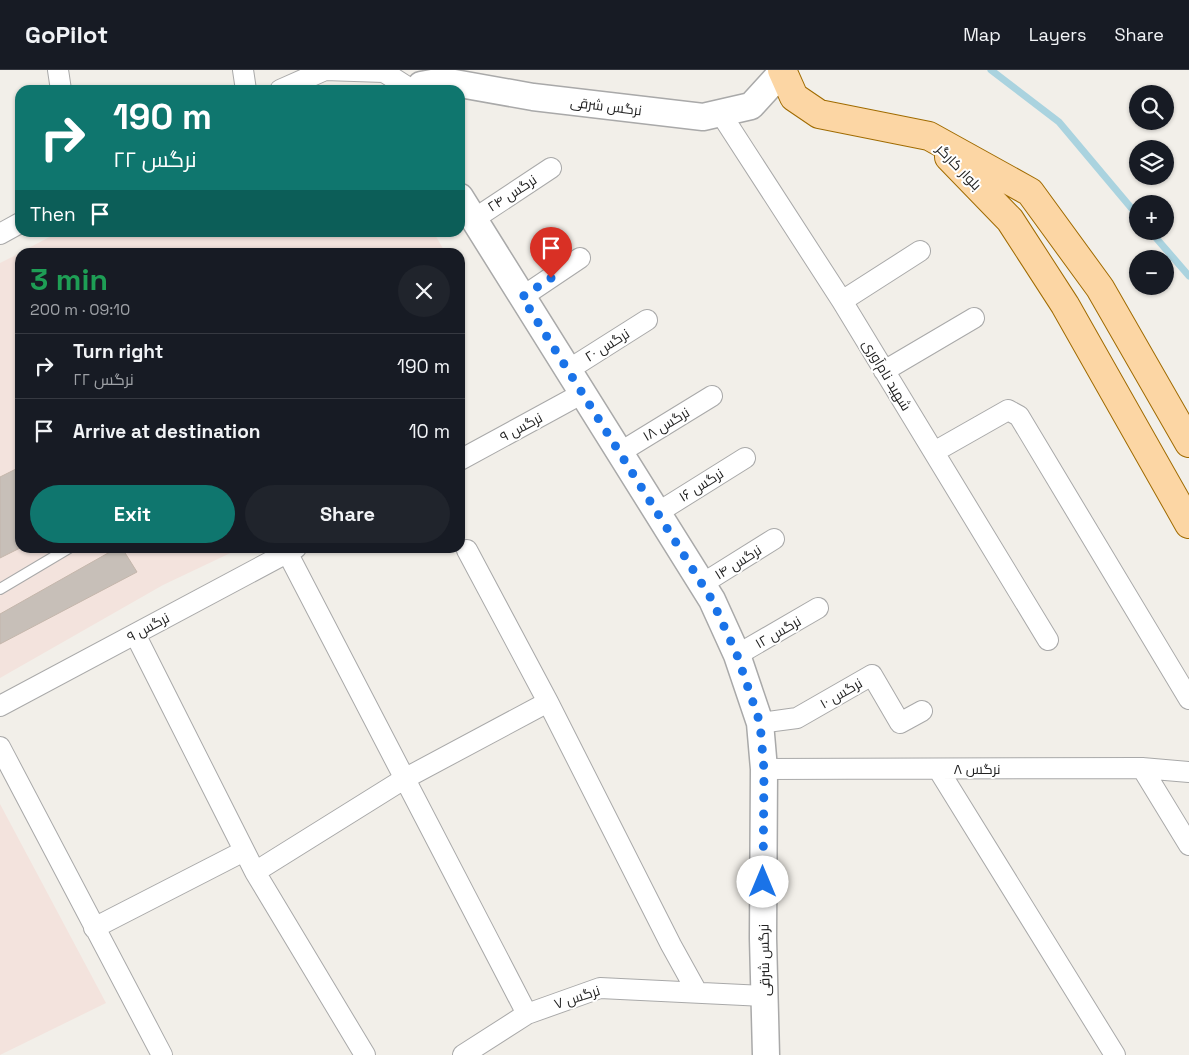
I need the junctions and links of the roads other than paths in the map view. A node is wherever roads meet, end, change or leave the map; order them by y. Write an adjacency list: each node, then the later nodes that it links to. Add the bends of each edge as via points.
1 (58, 70): 4 (street)
2 (243, 70): 5 (street)
3 (782, 71): 9 (street, نرگس شرقی, via 751,106); 10 (main road, via 794,97 819,114)
4 (60, 85)
5 (245, 85)
6 (291, 85): 7 (street, via 325,70 384,72)
7 (404, 85)
8 (421, 85): 9 (street, نرگس شرقی, via 443,81 651,112 703,118)
9 (721, 114): 18 (street, شهید نام‌آوری)
10 (929, 136): 25 (main road, بلوار کارگر, via 1030,192 1100,288); 31 (main road, بلوار کارگر, via 1010,220 1065,305)
11 (551, 168): 12 (street, نرگس ۲۴)
12 (467, 208): 17 (street, نرگس شرقی)
13 (15, 226): 14 (street)
14 (0, 234)
15 (920, 251): 18 (street)
16 (580, 258): 17 (street)
17 (522, 297): 21 (street, نرگس شرقی)
18 (842, 300): 22 (street, شهید نام‌آوری)
19 (974, 318): 22 (street)
20 (647, 320): 21 (street, نرگس ۲۰)
21 (568, 370): 23 (street, نرگس شرقی)
22 (884, 371): 27 (street, شهید نام‌آوری)
23 (583, 393): 26 (street, نرگس شرقی); 28 (street, نرگس ۹)
24 (712, 396): 26 (street, نرگس ۱۸)
25 (1189, 443)
26 (619, 452): 30 (street, نرگس شرقی)
27 (934, 452): 41 (street, شهید نام‌آوری); 43 (street, via 1008,410 1019,416)
28 (465, 457)
29 (745, 458): 30 (street, نرگس ۱۶)
30 (657, 513): 37 (street, نرگس شرقی)
31 (1189, 524)
32 (774, 539): 37 (street, نرگس ۱۴)
33 (467, 550): 44 (street)
34 (61, 553): 38 (lane)
35 (285, 553): 40 (street, نرگس ۹)
36 (292, 553): 53 (street)
37 (702, 584): 42 (street, نرگس شرقی)
38 (0, 589)
39 (818, 608): 42 (street, نرگس ۱۲)
40 (136, 634): 45 (street, نرگس ۹); 55 (street)
41 (1048, 640)
42 (737, 655): 47 (street, نرگس شرقی)
43 (1189, 699)
44 (548, 702): 53 (street); 58 (street)
45 (0, 706)
46 (922, 711): 47 (street, نرگس ۱۰, via 900,723 872,675 797,718)
47 (760, 723): 51 (street, نرگس شرقی)
48 (0, 747): 57 (street)
49 (1142, 768): 50 (street, نرگس ۸); 52 (street, نرگس ۸); 54 (street)
50 (938, 769): 51 (street, نرگس ۸); 65 (street)
51 (764, 770): 59 (street, نرگس شرقی)
52 (1189, 772)
53 (404, 779): 56 (street); 60 (street)
54 (1189, 845)
55 (244, 851): 56 (street); 57 (street)
56 (255, 872): 62 (street)
57 (94, 928): 61 (street)
58 (697, 992): 59 (street, نرگس ۷); 60 (street, نرگس ۷, via 600,988)
59 (764, 996): 64 (street, نرگس شرقی)
60 (527, 1014): 63 (street, نرگس ۷)
61 (162, 1055)
62 (365, 1055)
63 (463, 1055)
64 (766, 1055)
65 (1115, 1055)

